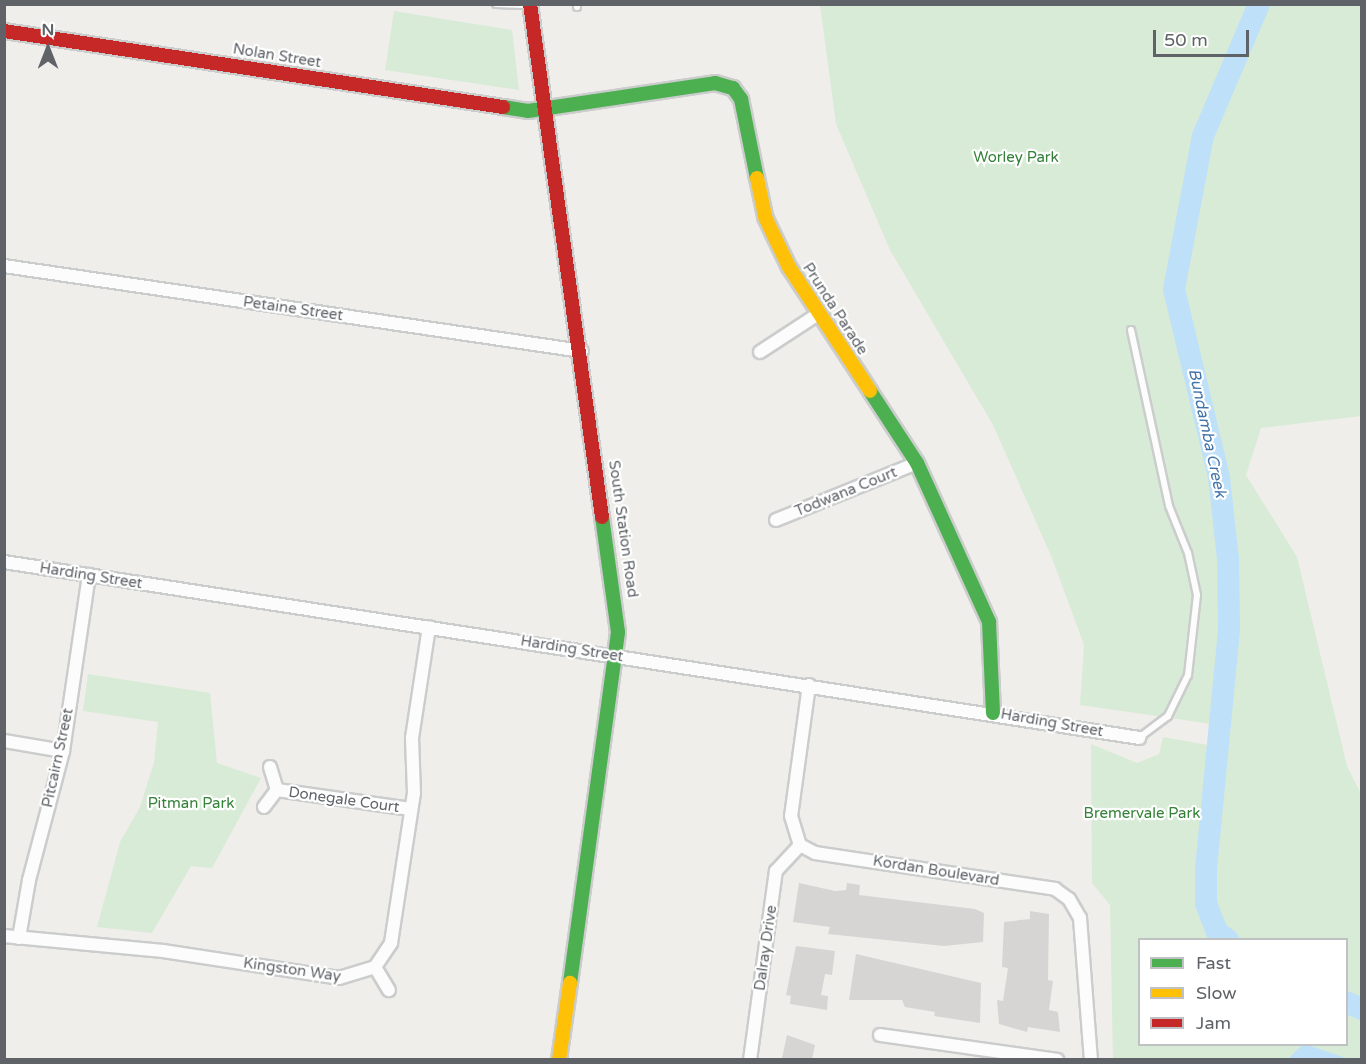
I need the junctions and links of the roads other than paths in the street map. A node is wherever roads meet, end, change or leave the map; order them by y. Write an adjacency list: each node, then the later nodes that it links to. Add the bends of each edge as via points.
1 (496, 4): 2 (lane)
2 (530, 5): 4 (street, South Station Road)
3 (4, 31): 4 (street, Nolan Street, via 528,111)
4 (545, 109): 6 (street, Prunda Parade, via 715,83 733,88 741,99 765,217); 8 (street, South Station Road)
5 (4, 266): 8 (street, Petaine Street)
6 (818, 314): 9 (street); 10 (street, Prunda Parade)
7 (1131, 330): 18 (lane, via 1169,506 1188,553 1197,595 1188,675 1168,716)
8 (582, 351): 15 (street, South Station Road, via 614,589)
9 (760, 352)
10 (917, 463): 11 (street, Todwana Court); 17 (street, Prunda Parade, via 988,622)
11 (776, 520)
12 (4, 562): 13 (street, Harding Street)
13 (89, 575): 14 (street, Harding Street); 20 (street, Pitcairn Street)
14 (429, 627): 15 (street, Harding Street); 24 (street, via 412,738)
15 (616, 656): 16 (street, Harding Street); 31 (street, South Station Road)
16 (809, 685): 17 (street, Harding Street); 25 (street, via 791,816)
17 (993, 713): 18 (street, Harding Street)
18 (1139, 738)
19 (4, 741): 20 (street)
20 (63, 751): 27 (street, Pitcairn Street, via 29,880)
21 (270, 767): 22 (street, Donegale Court)
22 (277, 790): 23 (street, Donegale Court); 24 (street, Donegale Court)
23 (264, 807)
24 (411, 809): 28 (street, via 391,943)
25 (800, 845): 32 (street, Dalray Drive, via 776,870); 34 (street, Kordan Boulevard, via 815,853 1055,889 1069,899 1080,918)
26 (4, 936): 27 (street, Kingston Way)
27 (19, 938): 28 (street, Kingston Way, via 163,951 339,978)
28 (375, 967): 29 (street)
29 (389, 990)
30 (880, 1035): 33 (street)
31 (560, 1059)
32 (750, 1059)
33 (1057, 1059)
34 (1090, 1059)

